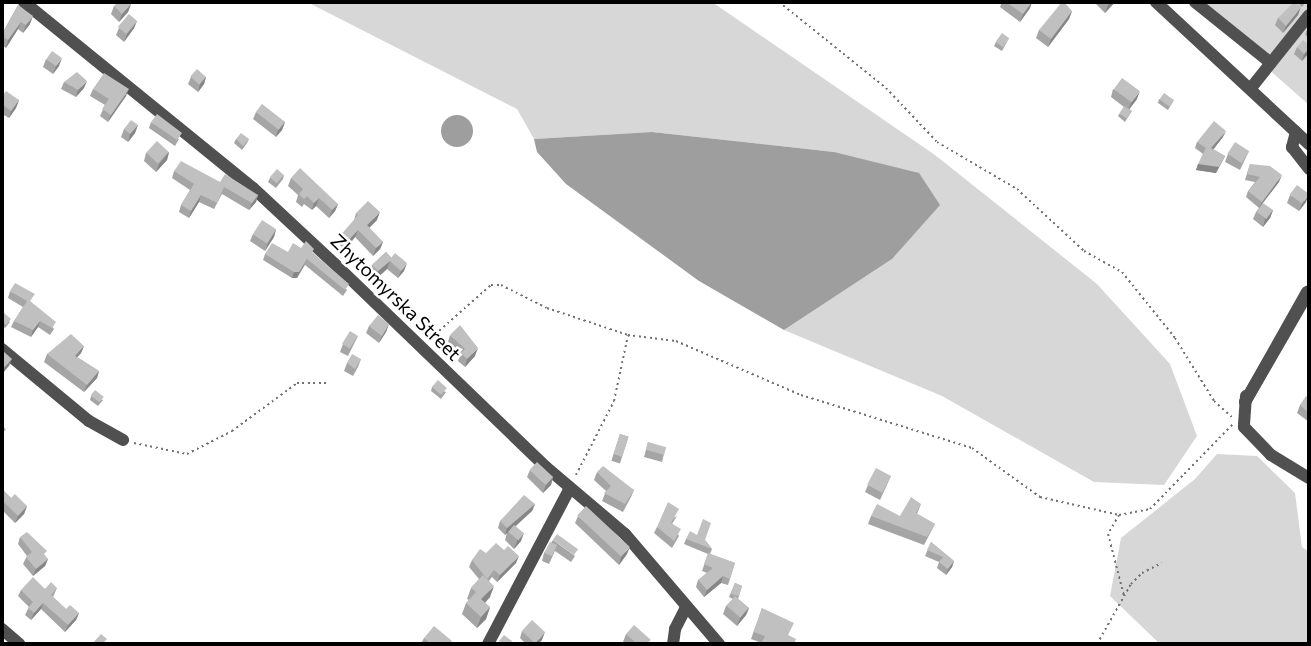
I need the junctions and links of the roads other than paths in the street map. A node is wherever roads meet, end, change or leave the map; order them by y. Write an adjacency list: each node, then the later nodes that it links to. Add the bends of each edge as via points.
1 (23, 2): 15 (street, Zhytomyrska Street, via 253,188)
2 (1156, 2): 6 (street)
3 (1195, 2): 5 (street)
4 (1309, 15): 5 (street)
5 (1271, 64): 6 (street)
6 (1251, 88): 7 (street)
7 (1296, 132): 8 (street); 9 (street, via 1292,147)
8 (1309, 144)
9 (1309, 169)
10 (1309, 292): 12 (street)
11 (2, 349): 13 (street, via 89,421)
12 (1244, 405): 12 (street, via 1269,358 1307,292 1248,391); 14 (street, via 1244,427 1258,444)
13 (122, 440)
14 (1309, 478)
15 (570, 488): 16 (street, Zhytomyrska Street, via 625,534); 19 (street)
16 (686, 607): 20 (street); 21 (street, Zhytomyrska Street)
17 (2, 629): 18 (street)
18 (19, 644)
19 (488, 644)
20 (673, 644)
21 (719, 644)

